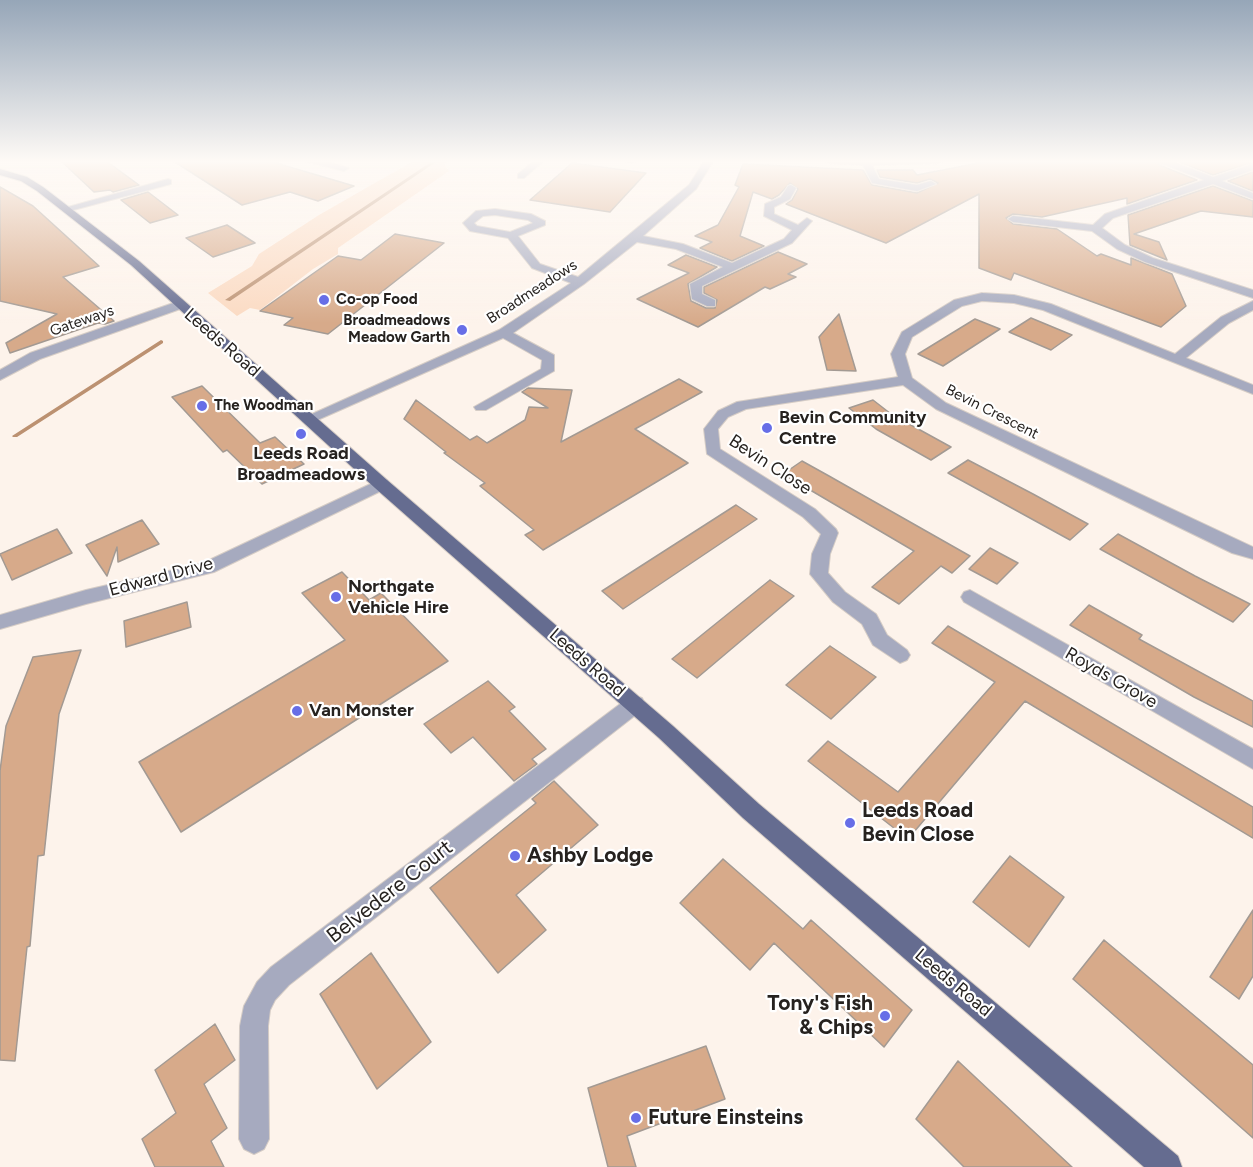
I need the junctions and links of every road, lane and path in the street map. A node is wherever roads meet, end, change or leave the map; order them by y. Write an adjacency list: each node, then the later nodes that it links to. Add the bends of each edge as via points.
1 (73, 214): 15 (main road, Leeds Road, via 135,263)
2 (478, 214): 9 (street, via 468,223 474,229)
3 (510, 214): 9 (street, via 541,223)
4 (662, 214): 10 (street, Broadmeadows)
5 (768, 214): 11 (street, via 803,225 788,241)
6 (1113, 214): 8 (street)
7 (1013, 219): 8 (street)
8 (1095, 228): 13 (street, via 1121,247 1149,260)
9 (511, 235): 12 (street, via 536,266)
10 (635, 238): 11 (street, via 680,246); 12 (street, Broadmeadows)
11 (732, 267): 14 (street, via 696,284 696,296)
12 (580, 282): 17 (street, Broadmeadows)
13 (1253, 294)
14 (711, 303)
15 (179, 305): 19 (street, Gateways, via 35,356); 23 (main road, Leeds Road)
16 (1253, 305): 18 (street, via 1225,320)
17 (504, 333): 22 (street, via 549,358 546,371); 23 (street, Broadmeadows)
18 (1175, 360): 20 (street, via 1047,307 982,297 957,303 907,334 898,354); 21 (street)
19 (0, 376)
20 (906, 380): 25 (street, Bevin Crescent, via 941,406 976,424); 28 (street, Bevin Close, via 742,405 723,414 711,429 712,451 809,513 830,533 821,554 819,574 839,597 869,619 880,640)
21 (1253, 390)
22 (481, 407)
23 (308, 419): 24 (main road, Leeds Road)
24 (381, 483): 27 (street, Edward Drive, via 208,568); 29 (main road, Leeds Road)
25 (1253, 553)
26 (970, 597): 30 (street, Royds Grove)
27 (0, 622)
28 (900, 655)
29 (634, 704): 31 (street, Belvedere Court, via 280,976 266,991 257,1006 254,1026); 32 (main road, Leeds Road, via 751,811)
30 (1253, 760)
31 (254, 1139)
32 (1167, 1167)

